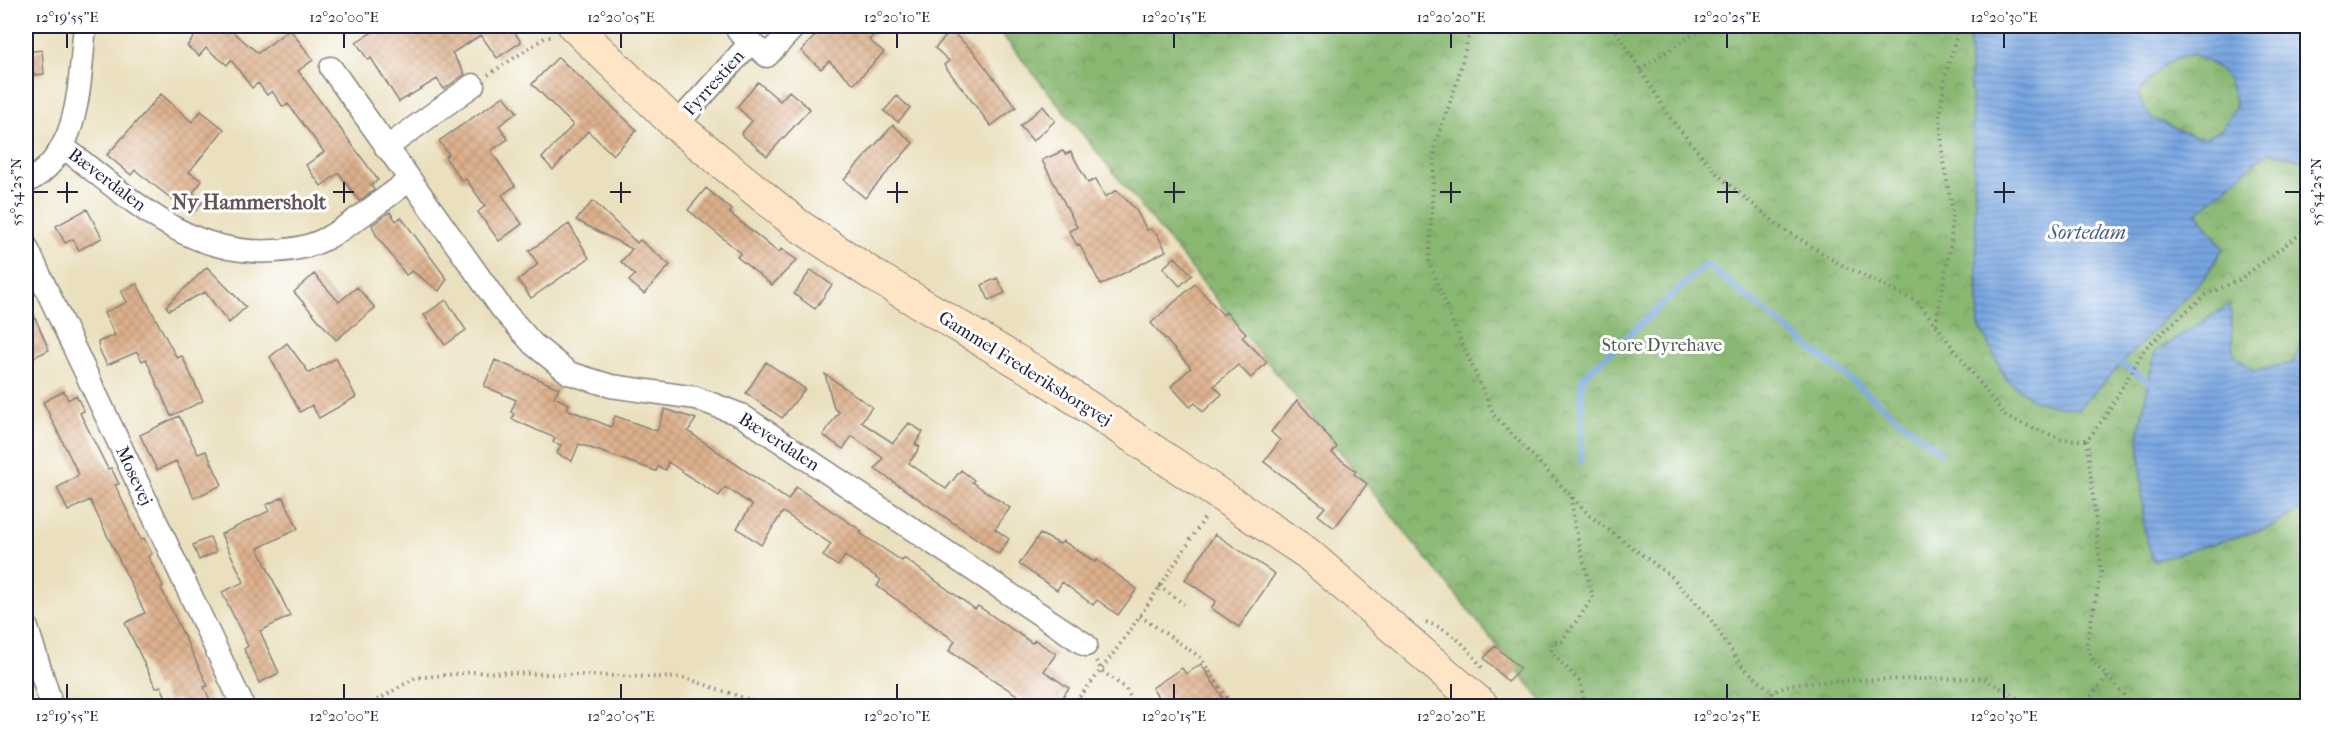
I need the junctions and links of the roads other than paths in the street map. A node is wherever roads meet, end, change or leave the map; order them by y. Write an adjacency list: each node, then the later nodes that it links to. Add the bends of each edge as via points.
1 (85, 26): 8 (street, via 73,119)
2 (795, 26): 4 (street, Fyrrestien, via 767,56)
3 (563, 29): 7 (street, Gammel Frederiksborgvej)
4 (747, 34): 7 (street, Fyrrestien)
5 (331, 68): 9 (street, Bæverdalen)
6 (473, 85): 9 (street)
7 (676, 125): 17 (street, Gammel Frederiksborgvej, via 798,225 1036,373 1307,554)
8 (62, 146): 10 (street, Bæverdalen, via 166,225 226,249 294,250 327,238); 11 (street, via 50,165)
9 (386, 148): 10 (street, Bæverdalen)
10 (410, 180): 14 (street, Bæverdalen, via 502,309 533,344 569,373 611,386 696,398 741,415)
11 (26, 182)
12 (26, 246): 16 (street, Mosevej)
13 (26, 625): 15 (street)
14 (1086, 645)
15 (50, 698)
16 (243, 706)
17 (1483, 706)

